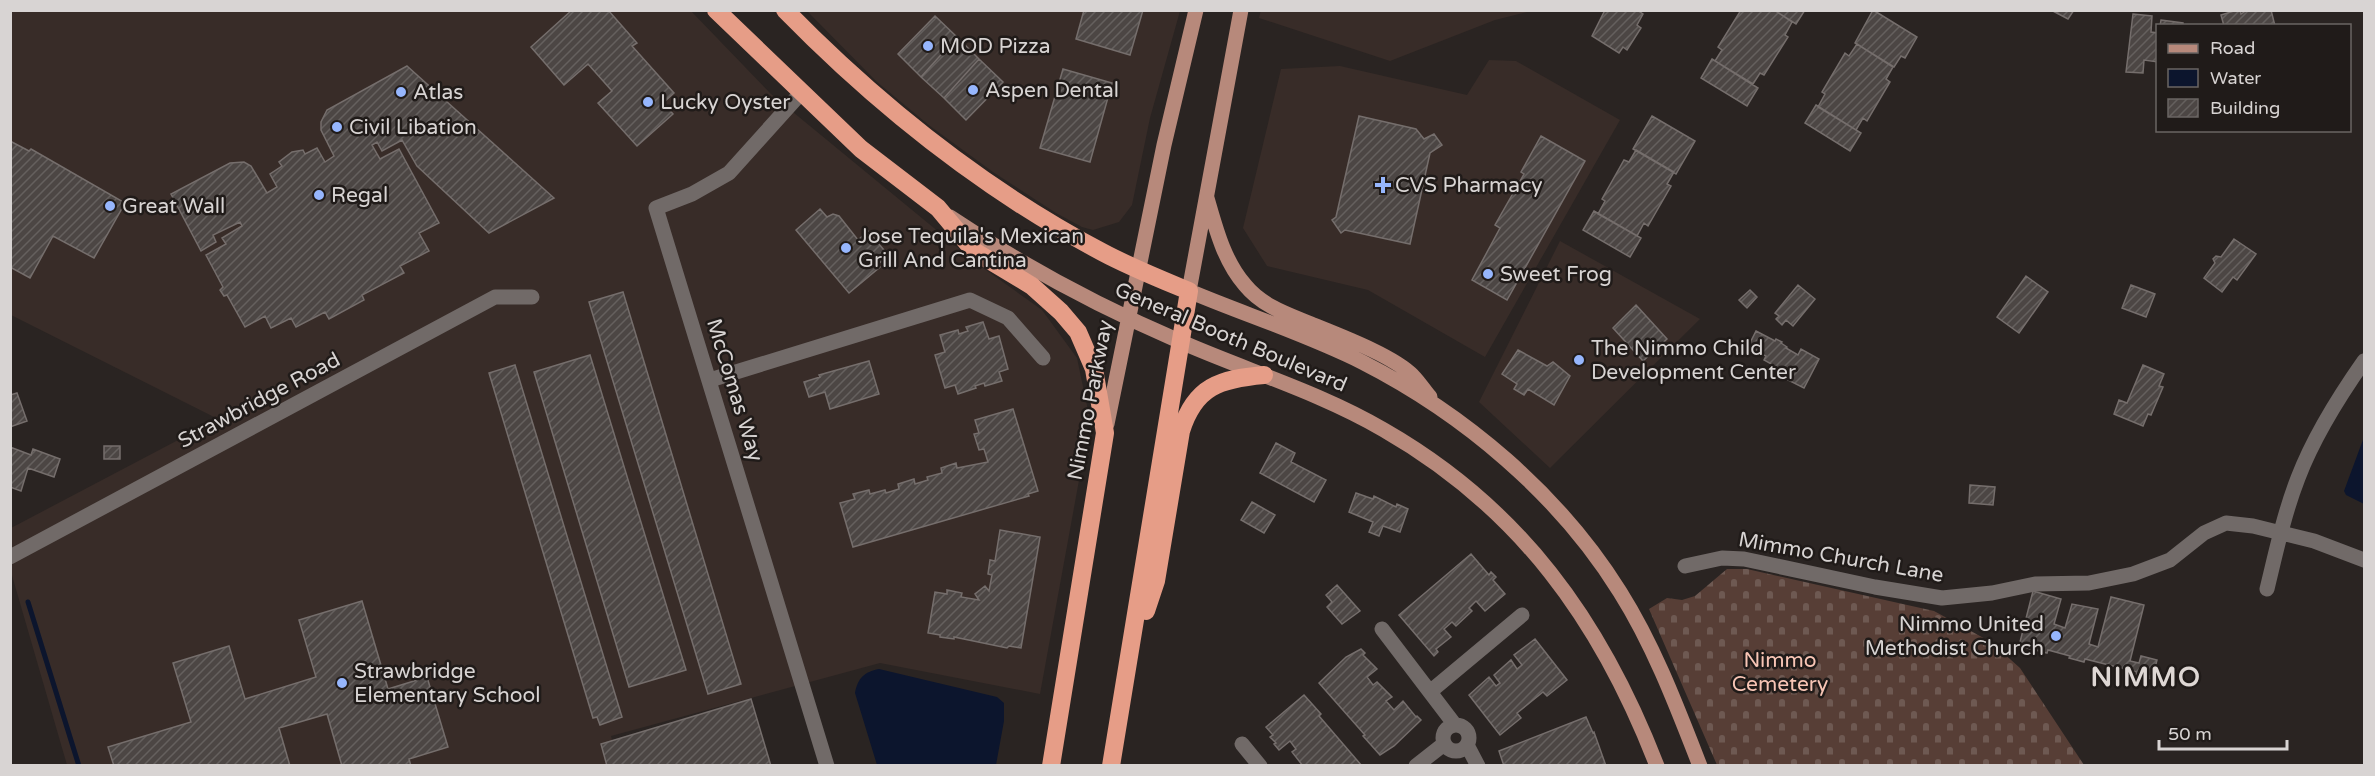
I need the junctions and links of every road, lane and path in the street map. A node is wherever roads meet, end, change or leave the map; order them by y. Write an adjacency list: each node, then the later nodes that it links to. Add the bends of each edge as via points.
1 (716, 10): 5 (highway, General Booth Boulevard)
2 (785, 10): 8 (highway, General Booth Boulevard, via 851,76 947,154 1029,210)
3 (1196, 10): 8 (main road, Nimmo Parkway)
4 (1241, 10): 6 (main road)
5 (801, 93): 7 (highway, General Booth Boulevard, via 861,149); 16 (street, McComas Way, via 729,173 657,208)
6 (1206, 195): 9 (main road); 17 (main road, via 1228,260 1257,298 1396,364 1412,375)
7 (938, 208): 11 (main road, General Booth Boulevard, via 1050,279); 18 (highway, via 974,251 1044,294 1078,332 1094,369)
8 (1138, 269): 9 (highway, General Booth Boulevard); 11 (main road, Nimmo Parkway)
9 (1189, 291): 12 (highway); 17 (main road, General Booth Boulevard, via 1337,350)
10 (532, 297): 20 (street, Strawbridge Road, via 495,297)
11 (1128, 318): 12 (main road, General Booth Boulevard); 18 (main road, Nimmo Parkway)
12 (1181, 342): 15 (main road, General Booth Boulevard); 26 (highway)
13 (1042, 357): 16 (street, via 1008,318 970,300)
14 (2364, 362): 19 (street, via 2316,437)
15 (1264, 375): 26 (highway, via 1219,383 1193,402 1186,414 1156,581); 38 (main road, General Booth Boulevard, via 1322,398 1385,430 1441,467 1507,522 1582,614 1618,676)
16 (710, 380): 32 (street, McComas Way)
17 (1437, 406): 39 (main road, General Booth Boulevard, via 1540,491 1598,560 1652,651)
18 (1105, 433): 33 (highway, Nimmo Parkway)
19 (2280, 532): 21 (street, Mimmo Church Lane); 22 (street, Mimmo Church Lane, via 2226,523 2204,533 2170,560 2133,574 2089,583 2035,584 1942,598 1744,559 1722,558); 23 (street)
20 (10, 557)
21 (2364, 560)
22 (1685, 566)
23 (2267, 589)
24 (1522, 615): 27 (street)
25 (1382, 629): 27 (street)
26 (1130, 658): 34 (highway)
27 (1431, 691): 28 (street)
28 (1455, 725): 30 (street, via 1444,731); 31 (street, via 1466,730)
29 (1242, 744): 35 (street)
30 (1444, 744): 31 (street, via 1457,752); 36 (street)
31 (1467, 745): 37 (street)
32 (827, 765)
33 (1051, 765)
34 (1111, 765)
35 (1260, 765)
36 (1416, 765)
37 (1478, 765)
38 (1657, 765)
39 (1701, 765)

